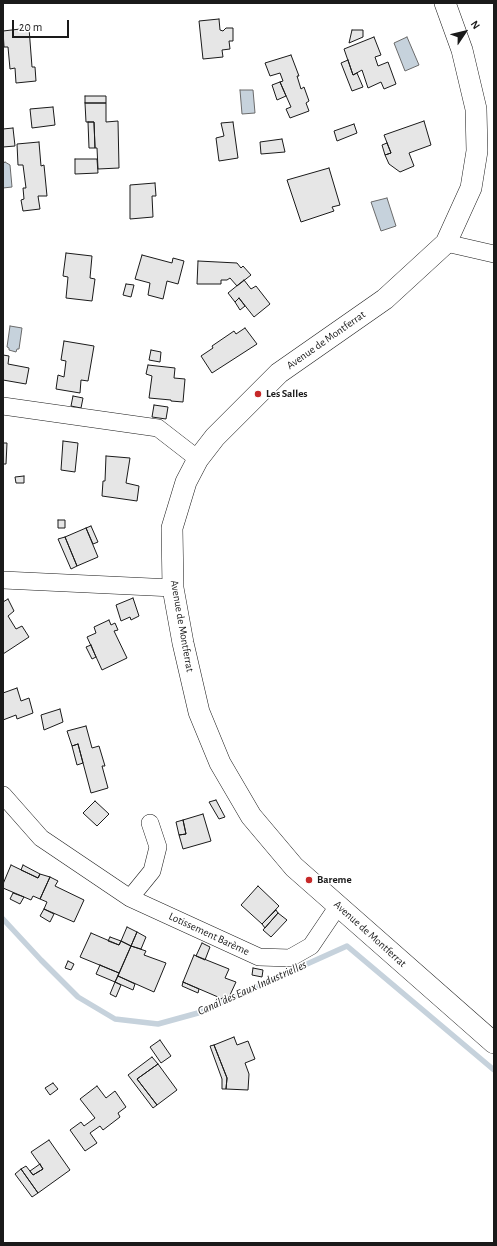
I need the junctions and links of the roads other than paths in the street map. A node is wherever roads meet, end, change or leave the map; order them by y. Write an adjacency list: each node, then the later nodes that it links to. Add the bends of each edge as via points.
1 (445, 3): 2 (street, Avenue de Montferrat, via 462,50 476,110 477,144 471,188)
2 (446, 243): 3 (street); 5 (street, Avenue de Montferrat, via 385,299 279,373 215,437)
3 (494, 254)
4 (3, 406): 5 (street, via 158,428)
5 (198, 459): 7 (street, Avenue de Montferrat, via 186,482 172,528)
6 (3, 580): 7 (street)
7 (173, 588): 11 (street, Avenue de Montferrat, via 200,712 220,763 251,816 294,867)
8 (3, 796): 10 (street, Lotissement Barème, via 41,838)
9 (150, 823): 10 (street, via 158,847 152,871)
10 (130, 898): 11 (street, Lotissement Barème, via 259,957 290,958 311,946)
11 (338, 906): 12 (street, Avenue de Montferrat)
12 (494, 1043)

